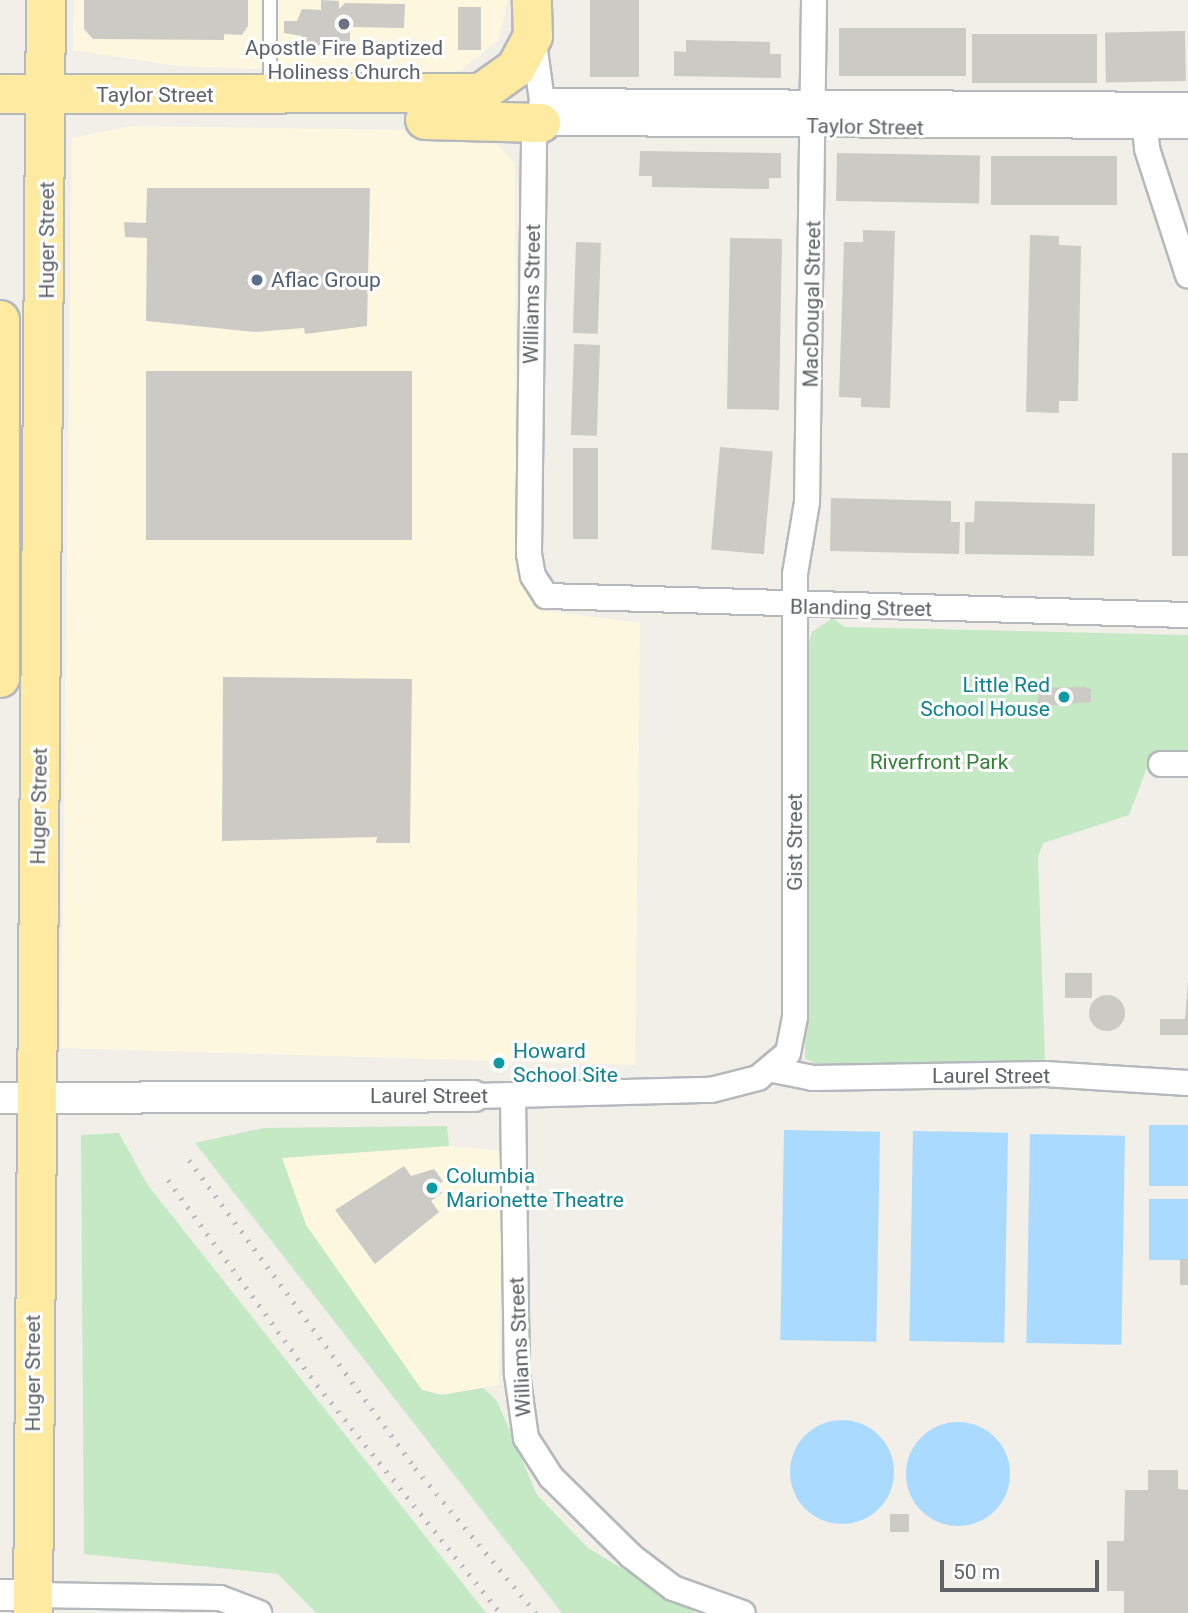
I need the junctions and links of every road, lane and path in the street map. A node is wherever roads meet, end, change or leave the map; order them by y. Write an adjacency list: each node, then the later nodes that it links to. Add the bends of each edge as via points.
1 (46, 0): 6 (highway, Huger Street)
2 (270, 0): 7 (lane)
3 (814, 0): 11 (street, MacDougal Street)
4 (533, 18): 8 (highway, Taylor Street, via 503,83 481,93); 10 (street, Williams Street)
5 (0, 94): 6 (highway, Taylor Street)
6 (47, 95): 7 (highway, Taylor Street); 27 (highway, Huger Street)
7 (270, 96): 8 (highway, Taylor Street)
8 (350, 96): 10 (highway, via 423,120)
9 (1188, 105): 12 (street, Taylor Street)
10 (542, 112): 11 (street, Taylor Street); 17 (street, Williams Street, via 534,142 529,554)
11 (813, 115): 12 (street, Taylor Street); 18 (street, MacDougal Street, via 807,502)
12 (1143, 119): 13 (street, Taylor Street); 14 (street)
13 (1188, 126)
14 (1188, 275)
15 (0, 320): 16 (highway)
16 (1, 424): 20 (highway)
17 (538, 589): 18 (street, Blanding Street, via 558,600)
18 (795, 607): 19 (street, Blanding Street); 23 (street, Gist Street, via 795,1017 788,1053)
19 (1188, 615)
20 (0, 678)
21 (1161, 764): 22 (street)
22 (1188, 764)
23 (773, 1070): 24 (street, Laurel Street, via 813,1078 1045,1074); 26 (street, Laurel Street, via 710,1090)
24 (1188, 1083)
25 (474, 1096): 26 (street, Laurel Street); 27 (street, Laurel Street)
26 (513, 1097): 30 (street, Williams Street, via 517,1374 526,1438 551,1477 631,1556 673,1588)
27 (17, 1098): 28 (highway, Huger Street)
28 (22, 1601): 29 (street, via 220,1598)
29 (259, 1612)
30 (743, 1613)

